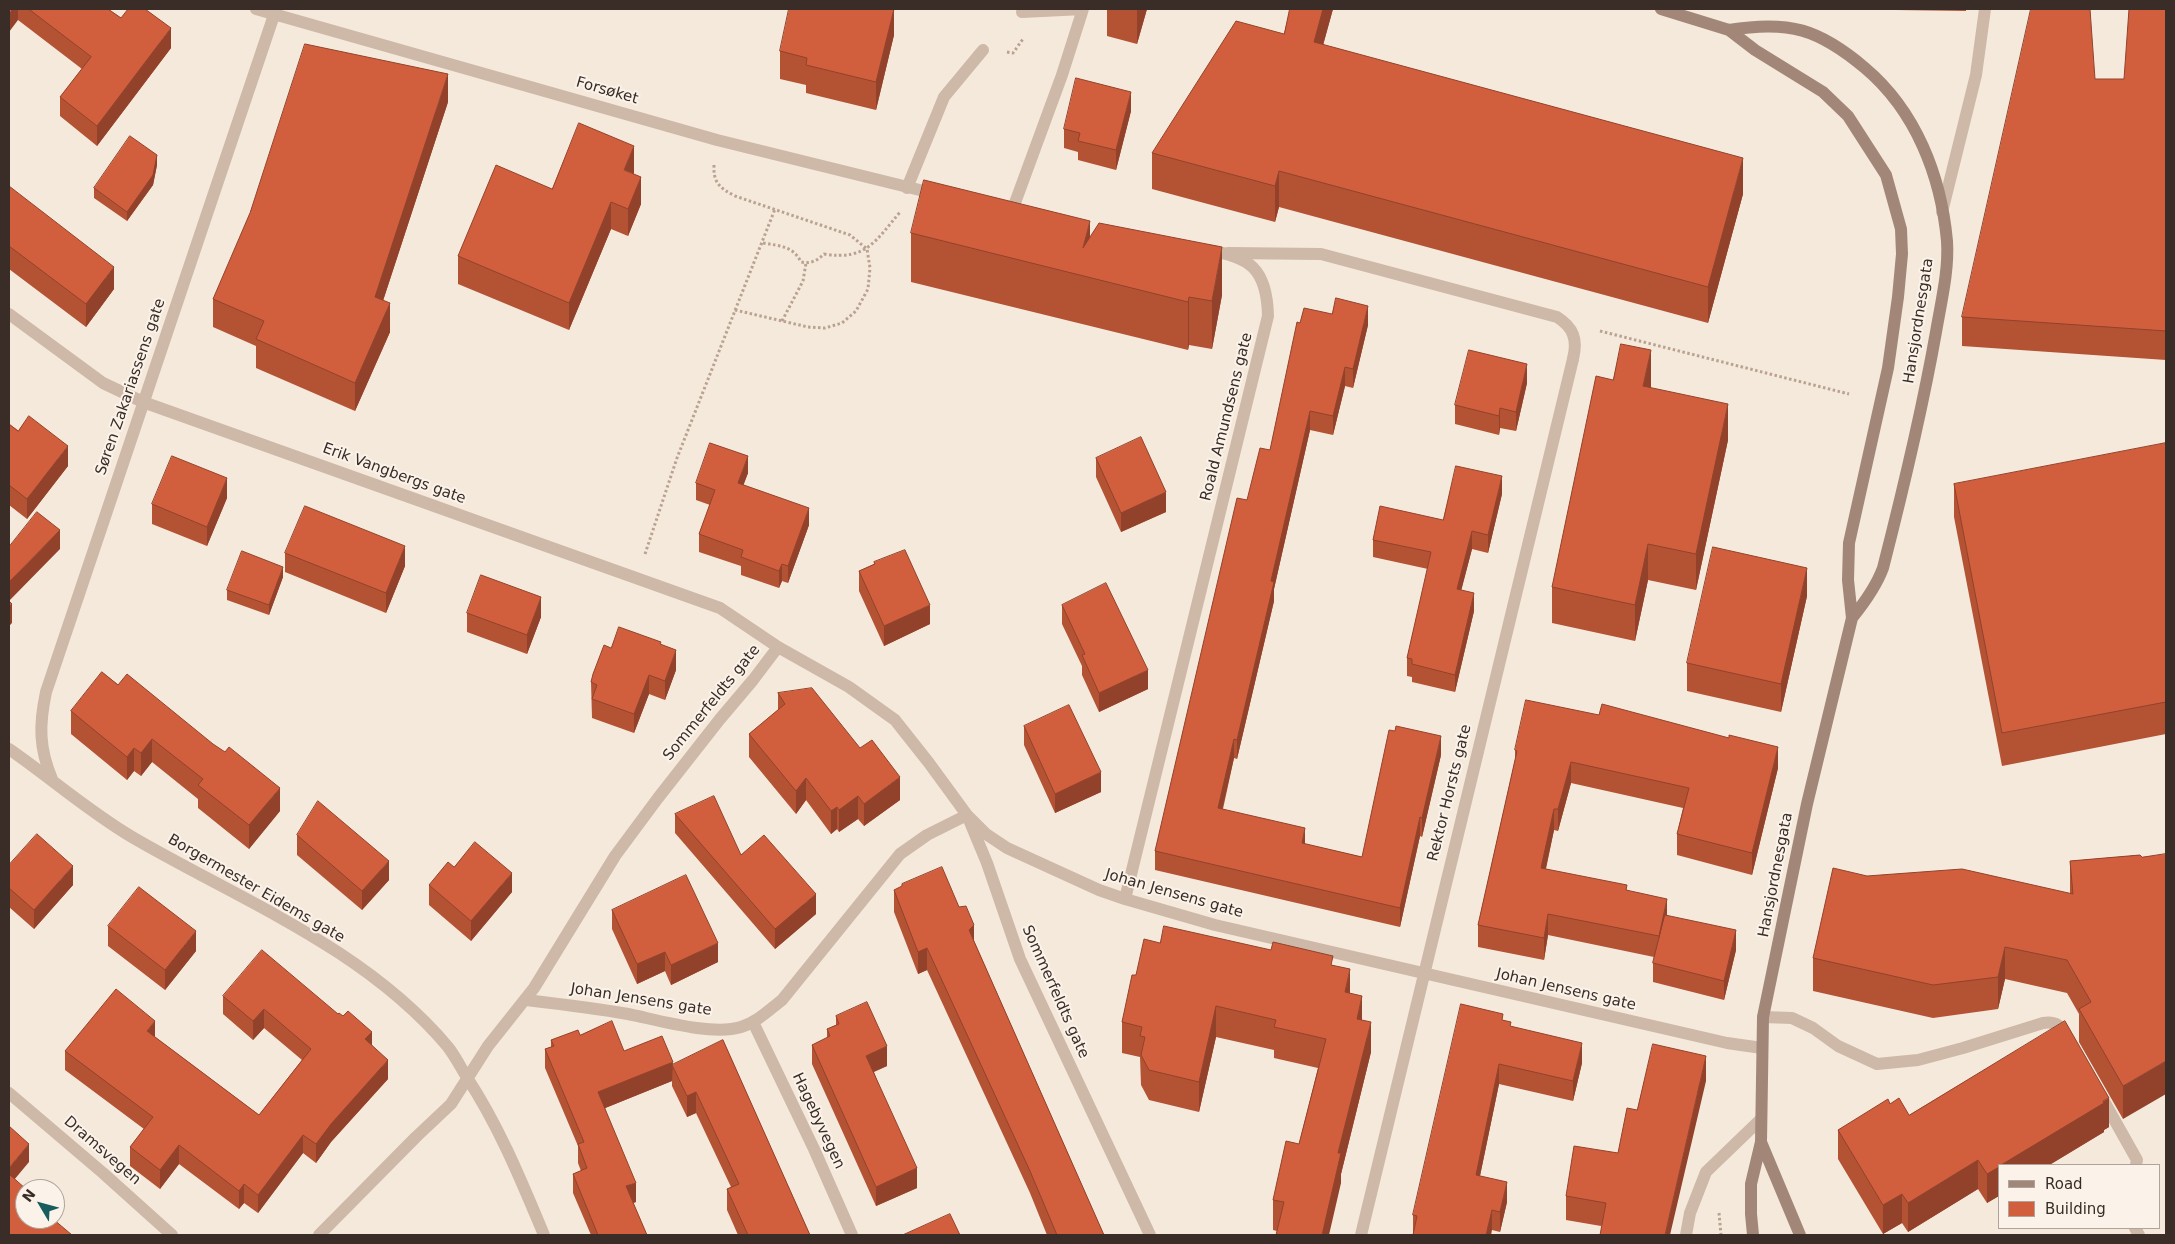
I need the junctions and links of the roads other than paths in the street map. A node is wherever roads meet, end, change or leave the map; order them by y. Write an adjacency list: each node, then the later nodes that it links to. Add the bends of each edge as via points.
1 (256, 9): 5 (street, Forsøket)
2 (1083, 9): 6 (street); 11 (street)
3 (1660, 9): 7 (street, Hansjordnesgata)
4 (1985, 9): 12 (street, via 1976,74)
5 (276, 11): 9 (street, Forsøket, via 717,140); 16 (street, Søren Zakariassens gate)
6 (1022, 12)
7 (1729, 30): 12 (street, Hansjordnesgata, via 1758,25 1798,28 1841,48 1876,78 1900,105 1920,138 1936,182); 17 (street, Hansjordnesgata, via 1823,92 1848,116 1886,175 1900,229 1902,254 1888,368 1849,543)
8 (983, 50): 9 (street, via 944,97)
9 (907, 188): 10 (street, Forsøket)
10 (949, 197)
11 (1012, 211)
12 (1942, 212): 17 (street, Hansjordnesgata, via 1947,243 1945,277 1922,402 1883,568 1877,583)
13 (1189, 247): 14 (street, Roald Amundsens gate)
14 (1228, 253): 22 (street, Roald Amundsens gate, via 1260,273 1268,316); 23 (street, Rektor Horsts gate, via 1321,254 1557,317 1568,324 1573,335 1574,358)
15 (9, 314): 16 (street, Erik Vangbergs gate, via 98,380)
16 (143, 402): 18 (street, Erik Vangbergs gate, via 720,608); 20 (street, Søren Zakariassens gate, via 46,692 40,718 41,738)
17 (1852, 618): 25 (street, Hansjordnesgata, via 1807,804)
18 (778, 647): 21 (street, Sommerfeldts gate, via 849,688 895,720); 24 (street, Sommerfeldts gate, via 615,856)
19 (9, 749): 20 (street, Borgermester Eidems gate)
20 (52, 779): 29 (street, Borgermester Eidems gate, via 86,808 132,837 292,924 368,973 411,1009 448,1048)
21 (967, 815): 22 (street, Johan Jensens gate, via 986,834 1007,848); 26 (street, Johan Jensens gate, via 927,835 900,854 782,1000); 39 (street, Sommerfeldts gate, via 1020,959)
22 (1125, 899): 23 (street, Johan Jensens gate, via 1215,925)
23 (1423, 975): 27 (street, Johan Jensens gate, via 1727,1044); 40 (street, Rektor Horsts gate)
24 (526, 1000): 26 (street, Johan Jensens gate, via 626,1014 695,1028 728,1029); 29 (street, Sommerfeldts gate, via 488,1046)
25 (1763, 1017): 27 (street, Hansjordnesgata); 28 (street, via 1792,1018 1838,1046 1877,1064 1918,1060 2049,1022 2061,1027)
26 (753, 1022): 38 (street, Hagebyvegen)
27 (1762, 1048): 32 (street, Hansjordnesgata)
28 (2075, 1052)
29 (468, 1079): 36 (street, via 451,1104); 37 (street, via 512,1157)
30 (2094, 1085): 34 (street, via 2138,1160)
31 (9, 1094): 35 (street, Dramsvegen)
32 (1761, 1119): 33 (street, Hansjordnesgata); 41 (street, via 1706,1172 1690,1212)
33 (1760, 1142): 42 (street, Hansjordnesgata, via 1751,1184); 43 (street, Hansjordnesgata)
34 (2136, 1164)
35 (172, 1235)
36 (319, 1235)
37 (544, 1235)
38 (852, 1235)
39 (1150, 1235)
40 (1361, 1235)
41 (1686, 1235)
42 (1753, 1235)
43 (1800, 1235)

